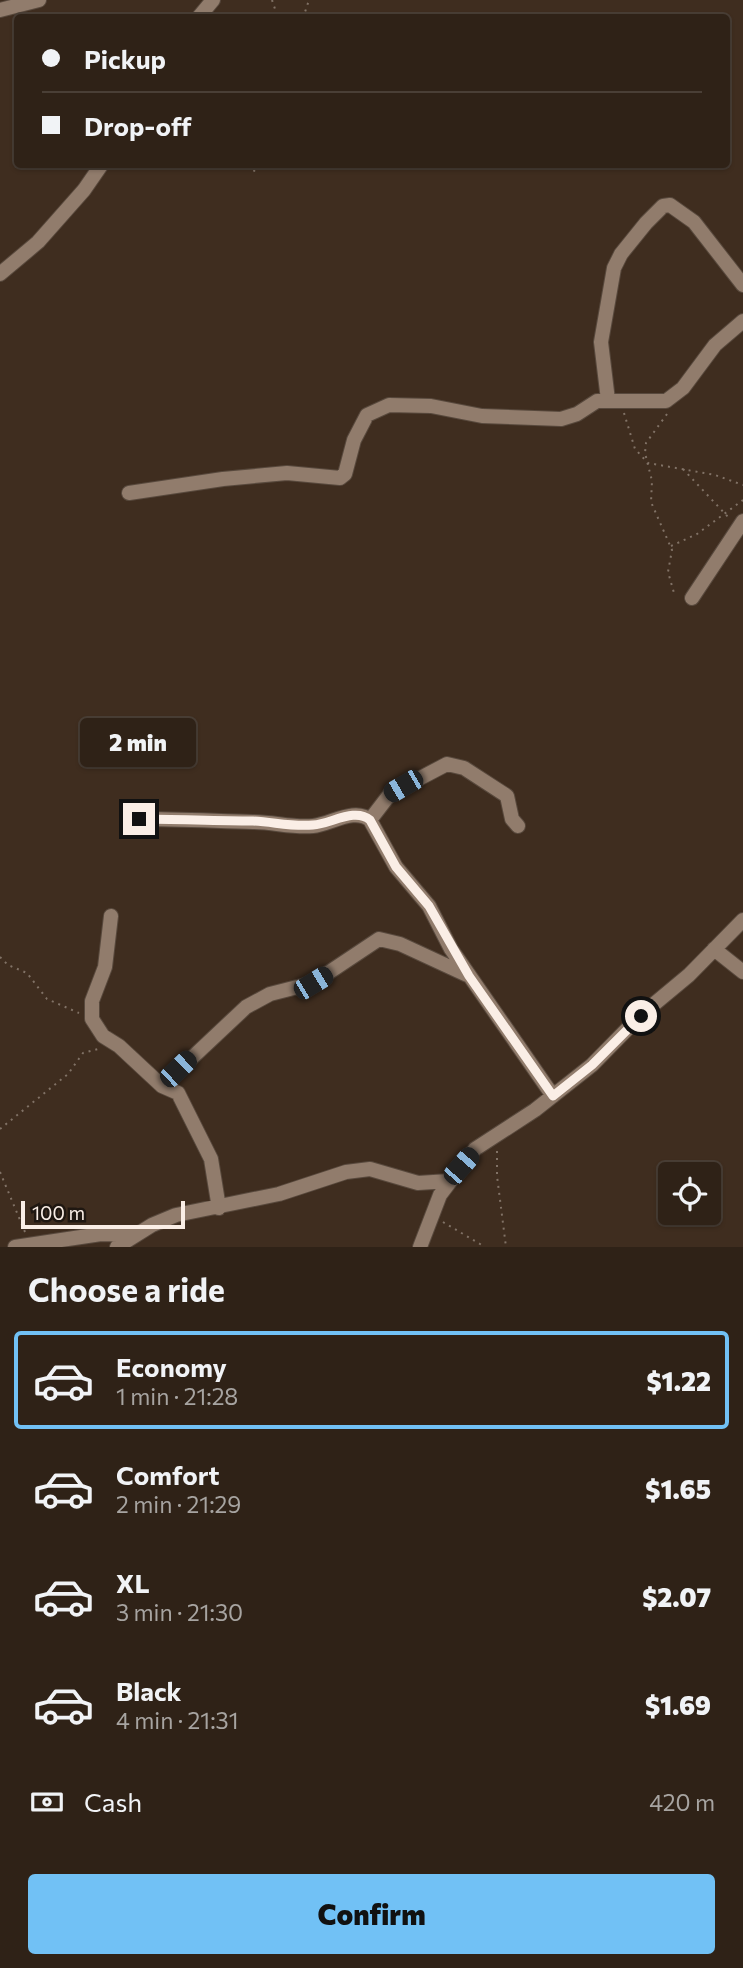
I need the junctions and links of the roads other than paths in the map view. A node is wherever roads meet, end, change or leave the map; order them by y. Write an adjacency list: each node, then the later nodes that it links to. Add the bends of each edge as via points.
1 (39, 0): 3 (street)
2 (213, 0): 4 (street)
3 (0, 10)
4 (201, 14)
5 (99, 168): 6 (street, via 38,242)
6 (1, 271)
7 (743, 285): 9 (street, via 688,216 670,205 659,209 614,268 601,342)
8 (743, 321): 9 (street, via 715,345 671,399)
9 (615, 401): 10 (street, via 594,402 561,419 389,405 367,415 340,478 287,473)
10 (129, 493)
11 (741, 527): 12 (street)
12 (692, 598)
13 (139, 819): 14 (street, via 254,821 286,827 326,824 358,815)
14 (370, 820): 15 (street, via 390,794 452,764 507,796); 20 (street, via 396,867 429,906)
15 (518, 826)
16 (111, 916): 21 (street, via 92,1018 99,1033)
17 (743, 920): 18 (street)
18 (714, 949): 19 (street); 22 (street)
19 (743, 972)
20 (469, 976): 21 (street, via 379,939 313,983 270,994 246,1007); 22 (street)
21 (162, 1086): 24 (street, via 178,1093 204,1144)
22 (553, 1096): 23 (street, via 475,1149)
23 (449, 1181): 24 (street, via 418,1183 370,1169); 28 (street)
24 (219, 1208): 25 (street, via 176,1215)
25 (134, 1235): 26 (street, via 101,1234); 27 (street)
26 (22, 1246)
27 (117, 1247)
28 (420, 1247)

